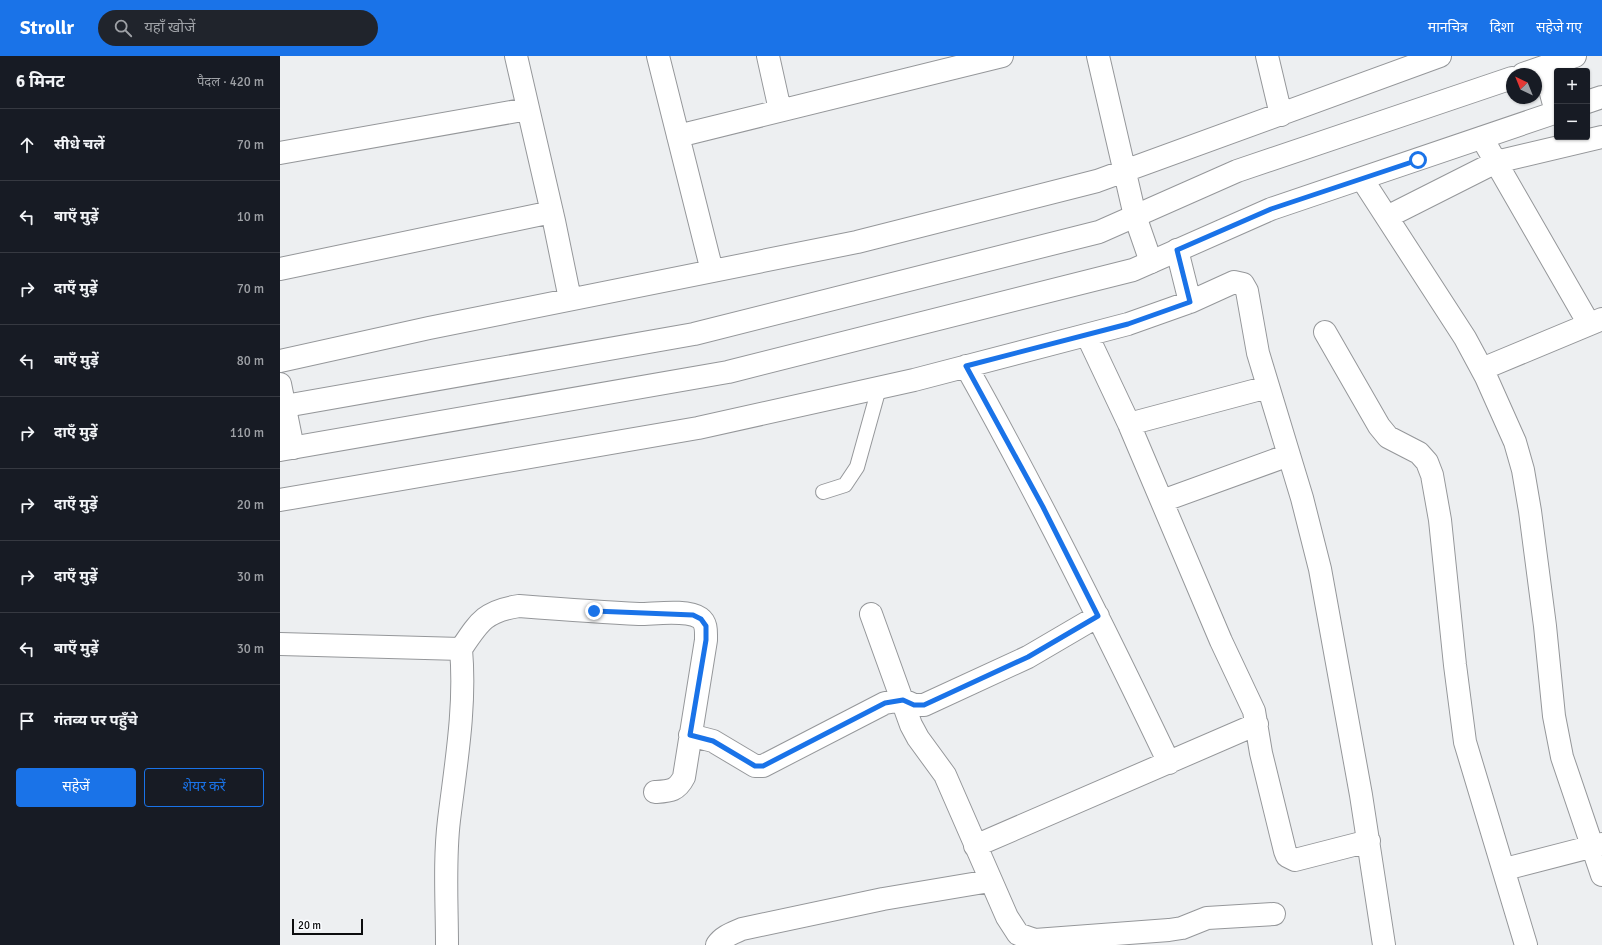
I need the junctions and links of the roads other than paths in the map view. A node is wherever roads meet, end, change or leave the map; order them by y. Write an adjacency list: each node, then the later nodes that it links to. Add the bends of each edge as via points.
1 (516, 56): 15 (street)
2 (658, 56): 19 (street)
3 (768, 56): 16 (street)
4 (1002, 56): 16 (street)
5 (1098, 56): 24 (street)
6 (1267, 56): 18 (street)
7 (1440, 56): 18 (street)
8 (1575, 56): 9 (street)
9 (1544, 67): 10 (street); 14 (street)
10 (1541, 68)
11 (1506, 80): 27 (street, via 1237,171)
12 (1602, 97): 13 (street)
13 (1590, 101)
14 (1555, 104)
15 (528, 108): 22 (street); 26 (street)
16 (780, 110): 19 (street)
17 (1554, 113): 21 (street)
18 (1281, 114): 24 (street)
19 (678, 136): 32 (street)
20 (1602, 136): 23 (street)
21 (1482, 138): 23 (street); 25 (street)
22 (280, 153)
23 (1496, 162): 28 (street); 35 (street)
24 (1125, 171): 27 (street); 32 (street, via 1097,181 857,242)
25 (1362, 179): 28 (street); 29 (street, via 1271,209)
26 (552, 212): 31 (street); 33 (street)
27 (1135, 216): 30 (street); 44 (street, via 1099,232 694,334)
28 (1387, 217): 40 (street, via 1432,284)
29 (1177, 250): 30 (street); 34 (street)
30 (1151, 262): 46 (street, via 1133,270 728,372)
31 (280, 269)
32 (712, 271): 33 (street)
33 (570, 300): 38 (street)
34 (1190, 302): 37 (street, via 1128,324); 42 (street, via 1234,282 1239,281 1245,286 1258,353)
35 (1596, 322): 40 (street)
36 (1324, 332): 63 (street, via 1379,426 1388,437 1419,453 1427,462 1432,475 1440,520 1465,742)
37 (1087, 335): 39 (street); 45 (street)
38 (280, 361)
39 (966, 366): 43 (street); 52 (street, via 1043,507)
40 (1482, 369): 61 (street, via 1504,415 1523,470 1544,611 1554,716 1562,757)
41 (280, 384): 44 (street)
42 (1268, 387): 45 (street); 47 (street)
43 (879, 388): 48 (lane, via 857,467 845,484); 49 (street, via 698,428)
44 (283, 406): 46 (street)
45 (1129, 424): 50 (street)
46 (287, 449)
47 (1289, 455): 50 (street); 60 (street, via 1320,569)
48 (823, 492)
49 (280, 500)
50 (1162, 501): 56 (street, via 1221,641 1254,710)
51 (871, 614): 55 (street)
52 (1098, 616): 55 (street, via 1028,657 924,705 914,705); 58 (street)
53 (280, 644): 54 (street)
54 (461, 649): 57 (street, via 481,621 502,608 519,606 693,615 701,619 706,626 706,640); 69 (street, via 462,712 448,828)
55 (903, 700): 57 (street, via 885,703 763,766 755,766 713,741); 62 (street, via 918,738 945,775)
56 (1257, 724): 58 (street); 60 (street, via 1261,753 1287,856 1295,860)
57 (690, 735): 59 (street, via 684,777 680,785 674,790)
58 (1169, 763): 62 (street)
59 (655, 792)
60 (1368, 841): 71 (street)
61 (1598, 845): 63 (street); 64 (street)
62 (975, 846): 65 (street)
63 (1505, 869): 72 (street)
64 (1602, 875)
65 (990, 881): 68 (street, via 1012,928 1018,934 1034,940); 70 (street, via 883,899 742,929 728,935)
66 (1274, 914): 67 (street, via 1207,918)
67 (1183, 936): 68 (street)
68 (1052, 942)
69 (447, 945)
70 (717, 945)
71 (1384, 945)
72 (1526, 945)

